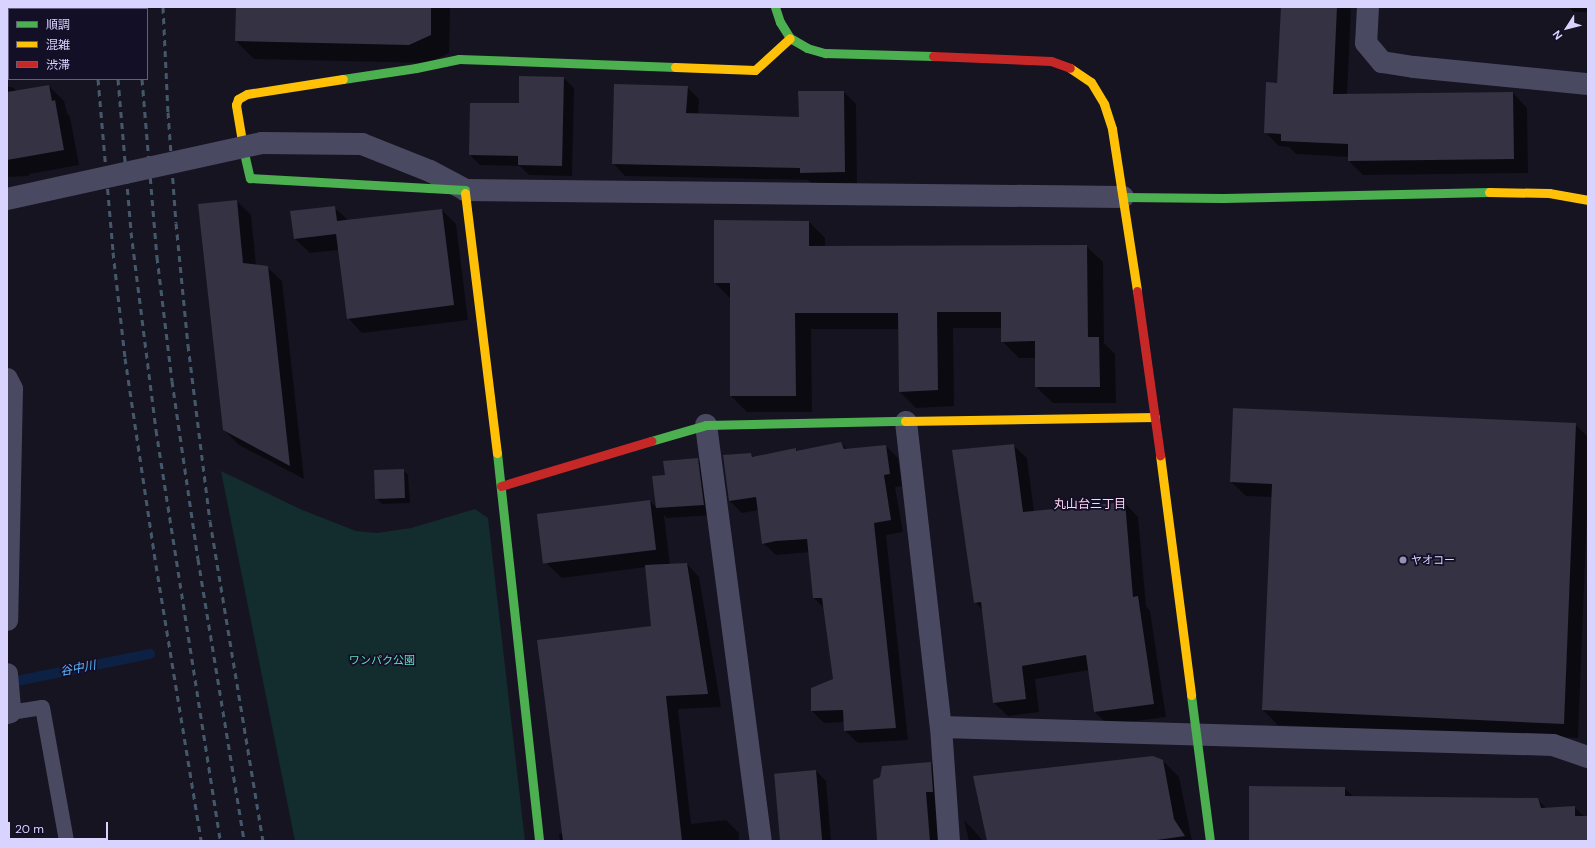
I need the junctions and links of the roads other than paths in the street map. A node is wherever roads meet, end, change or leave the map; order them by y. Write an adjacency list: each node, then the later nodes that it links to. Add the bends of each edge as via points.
1 (775, 7): 3 (street, via 780,22)
2 (1368, 7): 4 (street, via 1366,43 1382,62)
3 (790, 38): 5 (street, via 756,70 458,58 416,68 247,94 238,98 236,105 250,178); 6 (street, via 806,48 825,53 1013,58 1052,61 1072,69 1091,82 1104,104 1112,129)
4 (1588, 84)
5 (465, 190): 6 (street); 7 (street, bridge, via 430,170 362,144 262,143); 13 (street)
6 (1123, 197): 8 (street, via 1223,198 1506,192 1549,193); 10 (street)
7 (7, 200)
8 (1588, 200)
9 (7, 379): 14 (street, via 12,389)
10 (1155, 417): 11 (street); 18 (street)
11 (906, 422): 12 (street); 17 (street)
12 (706, 425): 13 (street); 22 (street)
13 (501, 486): 21 (street)
14 (7, 620)
15 (7, 674): 16 (street)
16 (8, 712): 20 (lane, via 42,707)
17 (942, 727): 18 (street); 23 (street)
18 (1196, 736): 19 (street, via 1553,745); 24 (street)
19 (1588, 757)
20 (66, 841)
21 (539, 841)
22 (761, 841)
23 (949, 841)
24 (1210, 841)

